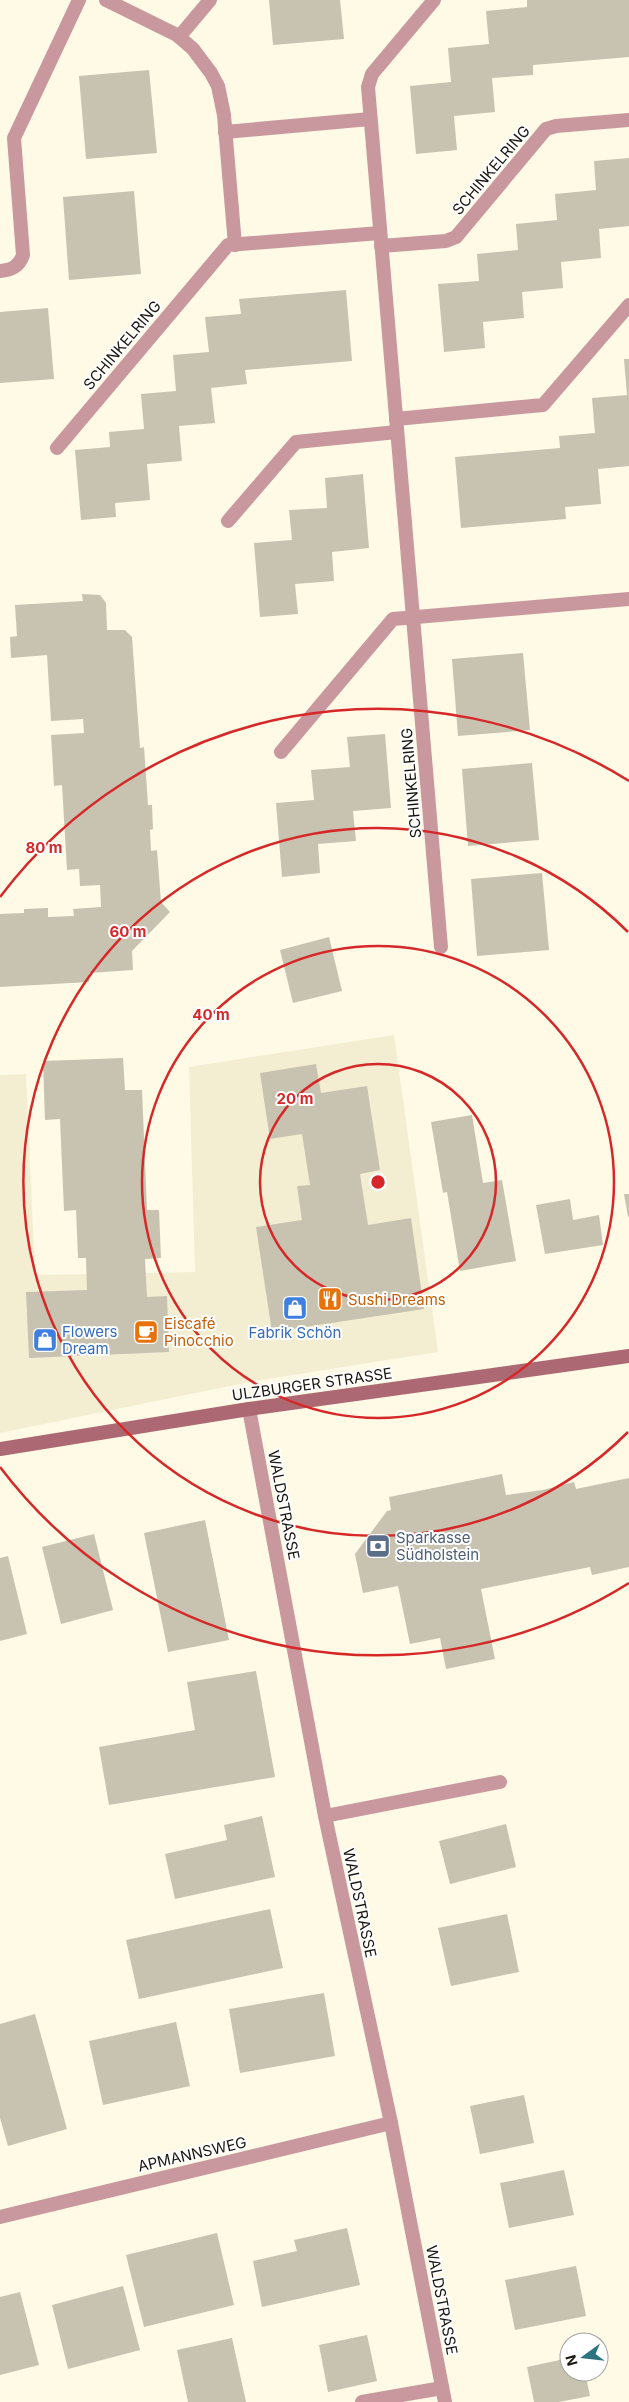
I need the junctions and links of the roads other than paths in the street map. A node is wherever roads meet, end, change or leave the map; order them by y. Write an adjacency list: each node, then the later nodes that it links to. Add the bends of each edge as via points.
1 (78, 0): 11 (street, via 14,138 23,255 14,268)
2 (106, 0): 5 (street)
3 (210, 0): 5 (street)
4 (434, 0): 6 (street, SCHINKELRING, via 370,77)
5 (179, 37): 8 (street, via 211,73 222,100)
6 (370, 119): 8 (street); 9 (street, SCHINKELRING)
7 (629, 120): 9 (street, SCHINKELRING, via 546,129 456,237 446,241)
8 (225, 132): 10 (street)
9 (381, 239): 10 (street, SCHINKELRING); 13 (street, SCHINKELRING)
10 (235, 245): 14 (street, SCHINKELRING, via 228,245)
11 (0, 271)
12 (629, 305): 13 (street, via 544,405)
13 (396, 426): 15 (street, via 296,442); 17 (street, SCHINKELRING)
14 (57, 448)
15 (228, 521)
16 (629, 599): 17 (street)
17 (413, 617): 18 (street, via 393,619); 19 (street, SCHINKELRING)
18 (281, 752)
19 (442, 947)
20 (629, 1356): 21 (main road, ULZBURGER STRASSE)
21 (249, 1409): 22 (main road, ULZBURGER STRASSE); 24 (street, WALDSTRASSE)
22 (0, 1449)
23 (500, 1782): 24 (street)
24 (325, 1816): 25 (street, WALDSTRASSE)
25 (391, 2123): 26 (street, APMANNSWEG); 27 (street, WALDSTRASSE)
26 (0, 2217)
27 (442, 2388): 28 (street); 29 (street, WALDSTRASSE)
28 (362, 2402)
29 (445, 2402)

